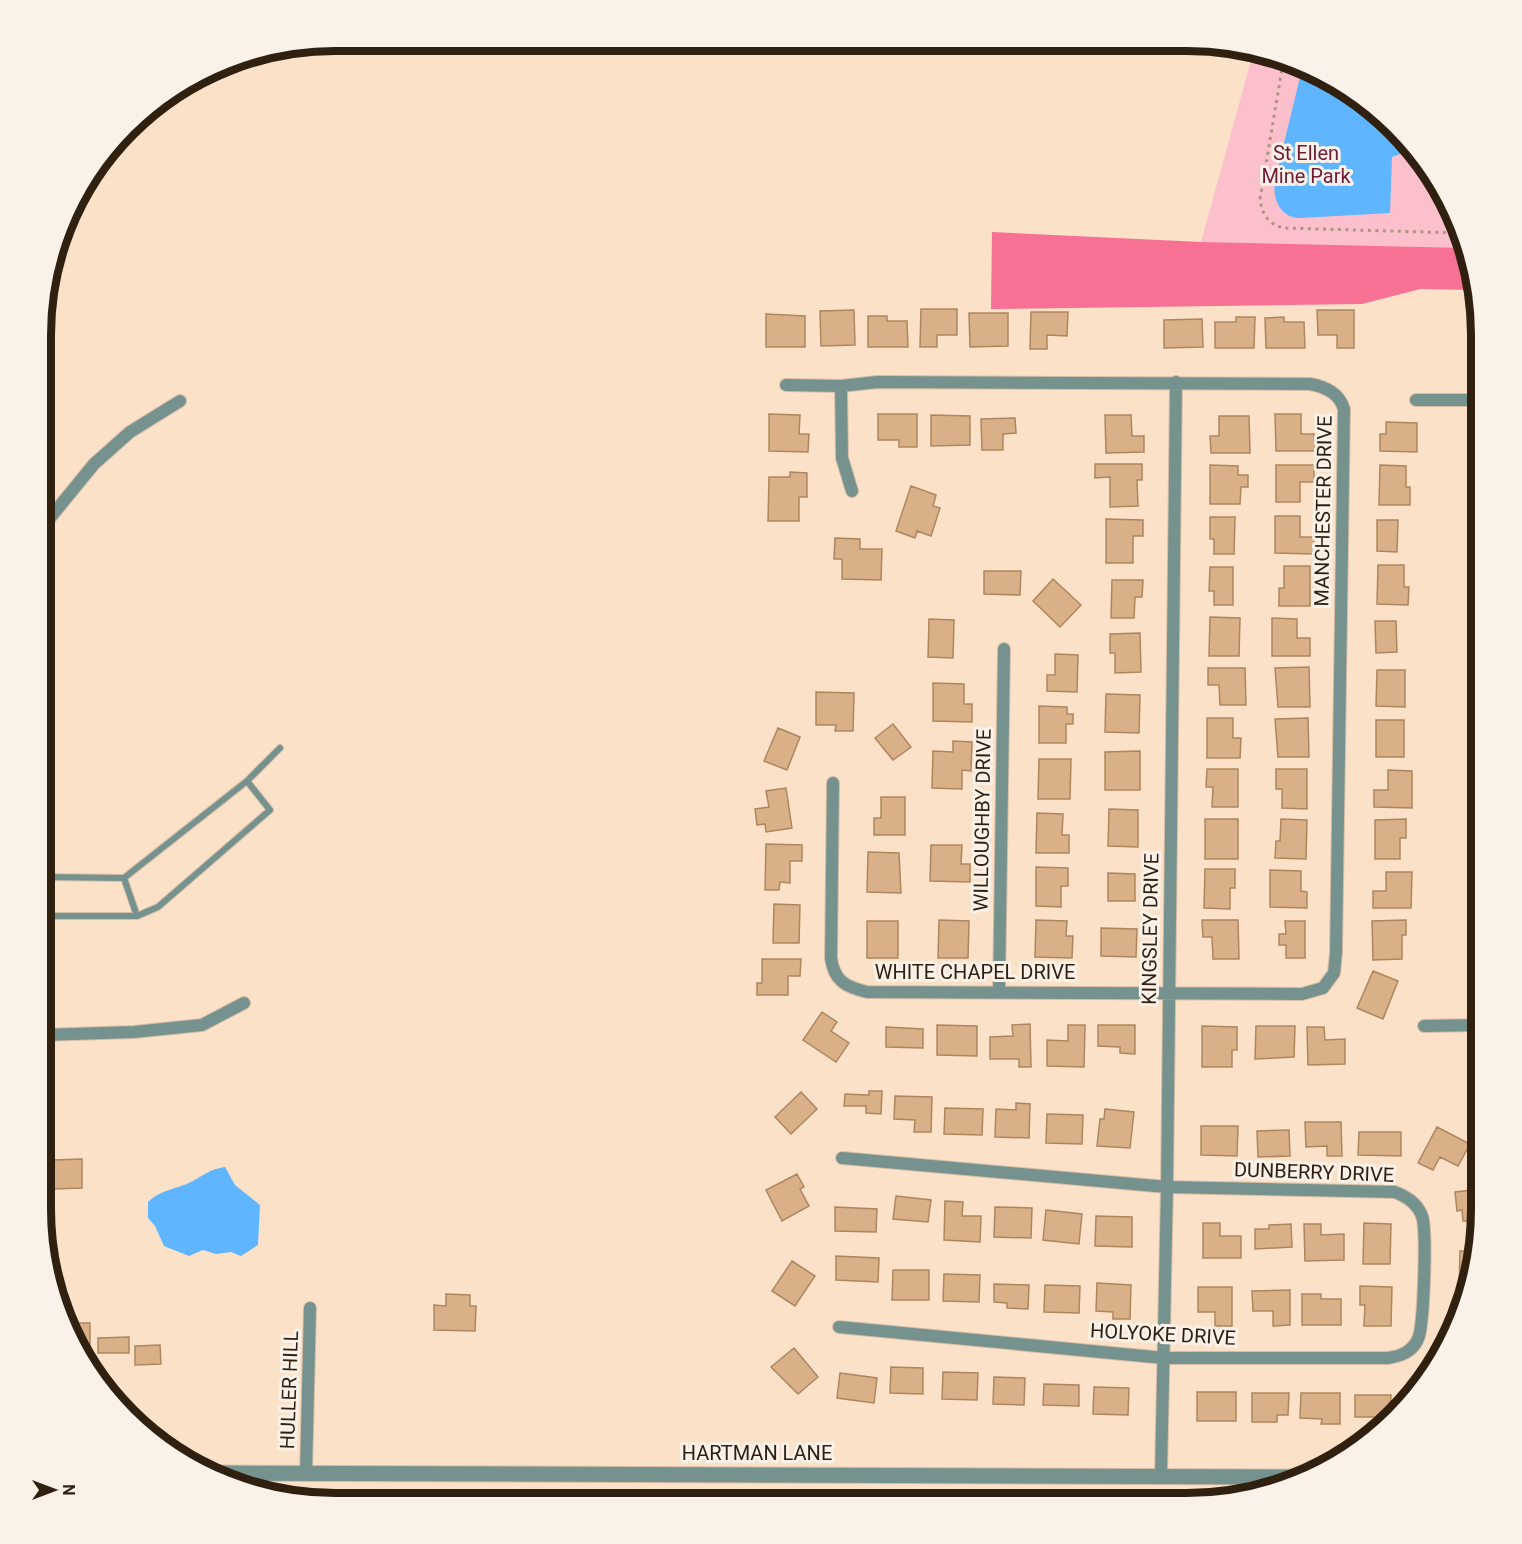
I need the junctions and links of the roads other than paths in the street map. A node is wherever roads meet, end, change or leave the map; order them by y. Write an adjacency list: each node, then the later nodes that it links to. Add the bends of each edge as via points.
1 (1176, 382): 3 (street, MANCHESTER DRIVE, via 877,382); 18 (street, KINGSLEY DRIVE); 18 (street, MANCHESTER DRIVE, via 1320,386 1338,396 1344,417 1334,973 1323,988 1302,994)
2 (786, 385): 3 (street, MANCHESTER DRIVE)
3 (841, 386): 7 (street, via 842,458)
4 (1416, 399): 5 (street)
5 (1471, 400)
6 (180, 401): 8 (street, via 130,432 94,464)
7 (852, 491)
8 (51, 517)
9 (1004, 649): 17 (street, WILLOUGHBY DRIVE)
10 (280, 748): 11 (lane)
11 (247, 781): 14 (lane); 16 (lane, via 270,810 159,907)
12 (833, 783): 17 (street, WHITE CHAPEL DRIVE, via 831,958 836,978 867,992)
13 (51, 877): 14 (lane)
14 (124, 878): 16 (lane)
15 (51, 916): 16 (lane)
16 (137, 916)
17 (999, 991): 18 (street, WHITE CHAPEL DRIVE)
18 (1169, 992): 24 (street, KINGSLEY DRIVE)
19 (244, 1003): 22 (street, via 202,1025)
20 (1471, 1024): 21 (street)
21 (1424, 1026)
22 (51, 1035)
23 (842, 1158): 24 (street)
24 (1167, 1187): 25 (street, DUNBERRY DRIVE, via 1395,1192 1412,1200 1423,1217); 28 (street, KINGSLEY DRIVE)
25 (1423, 1280): 28 (street, HOLYOKE DRIVE, via 1421,1331 1414,1346 1398,1357)
26 (310, 1308): 30 (street, HULLER HILL)
27 (839, 1327): 28 (street, HOLYOKE DRIVE)
28 (1164, 1358): 31 (street, KINGSLEY DRIVE)
29 (231, 1473): 30 (street, HARTMAN LANE)
30 (306, 1473): 31 (street, HARTMAN LANE)
31 (1161, 1475): 32 (street, HARTMAN LANE)
32 (1283, 1476)

